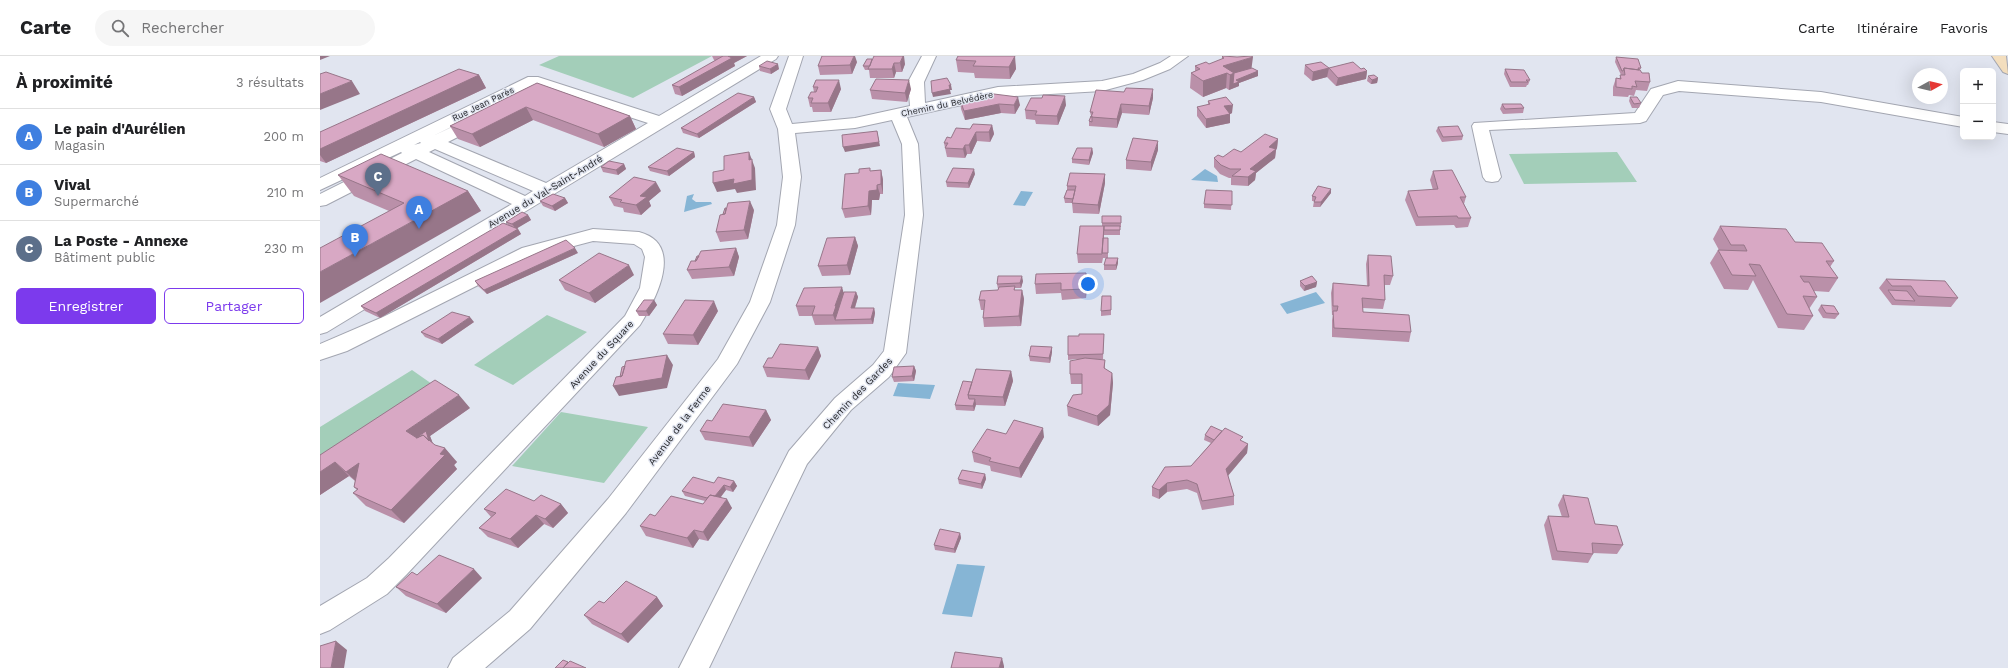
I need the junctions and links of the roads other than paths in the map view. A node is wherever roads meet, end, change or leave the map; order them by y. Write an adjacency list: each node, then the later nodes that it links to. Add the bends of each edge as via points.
1 (771, 56): 10 (street, Avenue du Val-Saint-André)
2 (796, 56): 12 (street, via 778,109)
3 (929, 56): 8 (street, Chemin des Gardes, via 916,82)
4 (1181, 56): 8 (street, Chemin du Belvédère, via 1138,77 1102,86 998,92)
5 (1999, 56): 6 (street)
6 (2008, 69)
7 (548, 86): 10 (street, Rue Jean Parès); 14 (street, Rue Jean Parès); 15 (street, Rue Jean Parès, via 533,80)
8 (908, 112): 12 (street, Chemin du Belvédère, via 856,123); 25 (street, Chemin des Gardes, via 914,215 895,353 881,371 843,404 798,458)
9 (1960, 121): 16 (street, via 1821,97 1678,86 1657,92 1640,118 1480,126)
10 (661, 122): 18 (street, Avenue du Val-Saint-André)
11 (1996, 127): 13 (street)
12 (786, 129): 24 (street, Avenue de la Ferme, via 792,176 786,225 760,302 726,364 617,506 525,614)
13 (2008, 129)
14 (435, 142): 15 (street); 18 (street)
15 (411, 144): 17 (street, Rue Jean Parès); 19 (street, Rue Jean Parès); 20 (street)
16 (1492, 177)
17 (320, 185)
18 (546, 190): 20 (street, Avenue du Val-Saint-André)
19 (320, 200)
20 (524, 203): 21 (street, Avenue du Val-Saint-André)
21 (320, 327)
22 (320, 352): 23 (street, Avenue du Square, via 390,322 529,252 593,235 639,238 651,246 655,257 650,288 633,320 615,340 398,566 377,586)
23 (320, 621)
24 (463, 668)
25 (694, 668)

